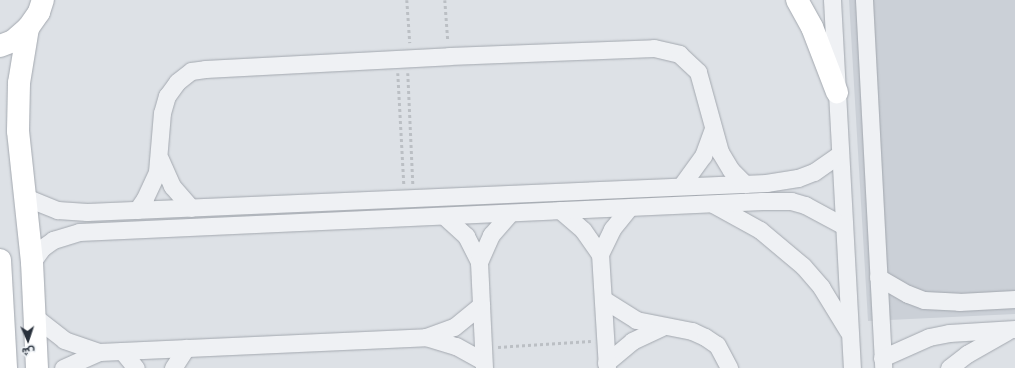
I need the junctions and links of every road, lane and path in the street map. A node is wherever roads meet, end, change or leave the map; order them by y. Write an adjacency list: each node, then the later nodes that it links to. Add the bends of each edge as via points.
1 (407, 0): 9 (path)
2 (445, 0): 8 (path)
3 (797, 0): 10 (street, via 812,27)
4 (832, 0): 10 (street)
5 (864, 0): 32 (street)
6 (42, 10): 7 (street, via 13,40); 16 (street, via 21,62 17,105)
7 (0, 46)
8 (449, 56): 9 (street); 11 (street, via 667,49 679,54 698,72 709,108)
9 (405, 58): 13 (street, via 204,68 192,71 177,82 167,96 162,113); 17 (path); 17 (path)
10 (837, 92): 12 (street)
11 (712, 131): 14 (street, via 725,161); 15 (street, via 703,156)
12 (840, 154): 14 (street, via 814,172 798,178); 27 (street)
13 (160, 159): 21 (street, via 172,186); 22 (street, via 152,185)
14 (745, 184): 15 (street)
15 (681, 186): 17 (street)
16 (25, 197): 22 (street, via 42,205 72,212); 30 (street)
17 (409, 198): 18 (street)
18 (349, 201): 21 (street); 26 (street)
19 (711, 204): 20 (street); 27 (street, via 791,201 819,210); 39 (street, via 760,230 798,261 821,287)
20 (630, 207): 23 (street); 28 (street, via 612,229)
21 (191, 208): 22 (street)
22 (136, 210)
23 (560, 210): 24 (street); 28 (street, via 583,230)
24 (510, 213): 25 (street); 31 (street, via 491,235)
25 (444, 216): 26 (street); 31 (street, via 466,236)
26 (350, 220): 30 (street, via 79,232 53,240 42,248)
27 (844, 226): 39 (street)
28 (600, 254): 33 (street)
29 (0, 260): 48 (street)
30 (32, 262): 36 (street)
31 (479, 262): 35 (street)
32 (878, 277): 34 (street, via 902,292 924,300 959,302); 46 (street)
33 (603, 298): 37 (street, via 630,317); 41 (street)
34 (1015, 299)
35 (481, 305): 40 (street, via 454,327); 45 (street)
36 (35, 317): 44 (street, via 64,340); 49 (street)
37 (662, 327): 47 (street, via 632,341); 53 (street, via 705,337 717,345)
38 (1013, 329): 46 (street, via 949,333 929,337); 55 (street, via 977,347)
39 (850, 335): 54 (street)
40 (426, 337): 42 (street); 45 (street, via 456,346)
41 (605, 340): 45 (path); 47 (street)
42 (186, 348): 43 (street); 52 (street)
43 (122, 351): 44 (street); 51 (street)
44 (100, 352): 50 (street)
45 (483, 359)
46 (882, 363)
47 (607, 366)
48 (6, 368)
49 (37, 368)
50 (63, 368)
51 (136, 368)
52 (173, 368)
53 (729, 368)
54 (852, 368)
55 (949, 368)

